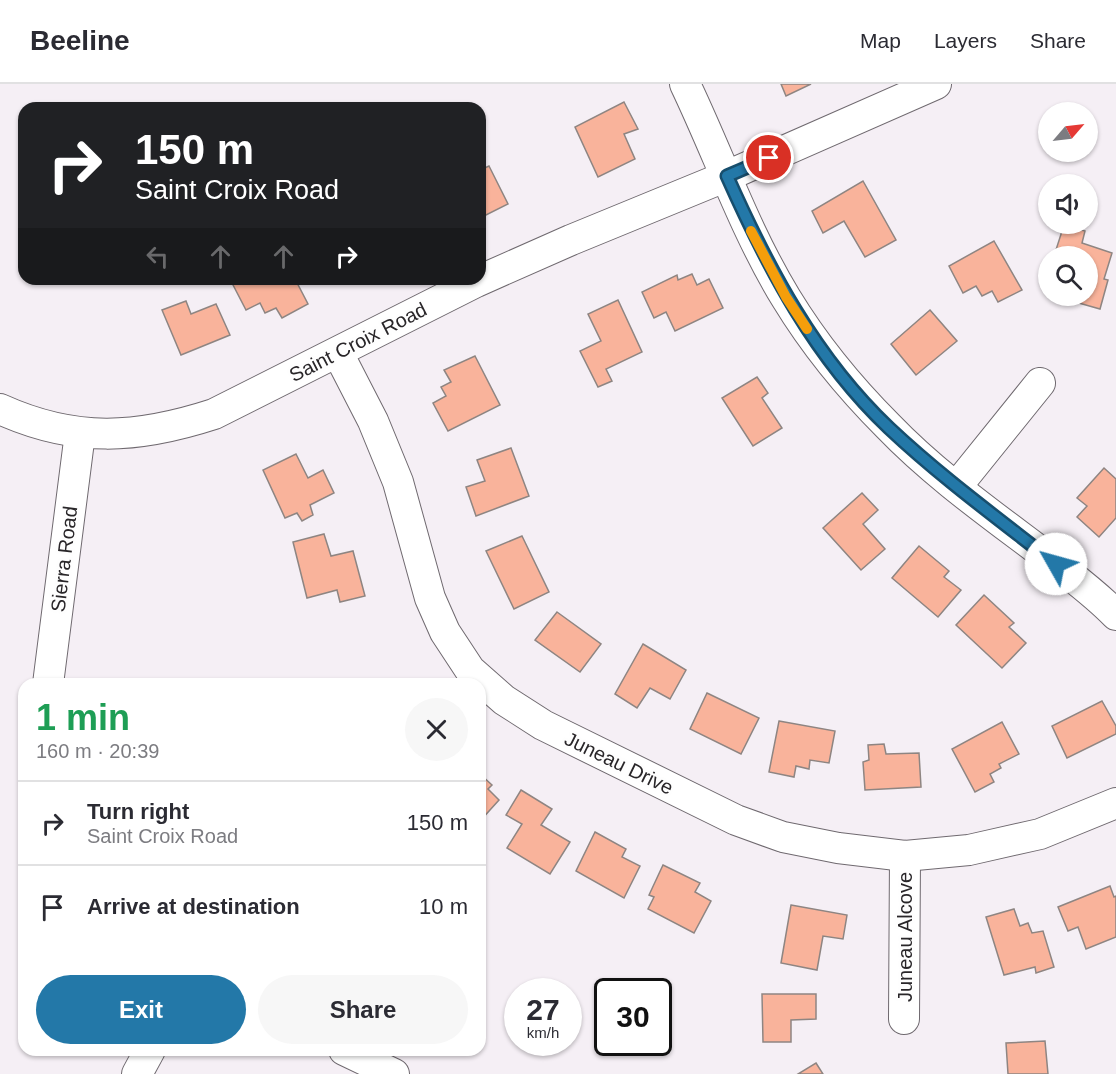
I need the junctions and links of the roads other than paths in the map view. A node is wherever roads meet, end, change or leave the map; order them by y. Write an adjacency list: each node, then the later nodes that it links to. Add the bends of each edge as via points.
1 (685, 84): 3 (street)
2 (936, 84): 3 (street, Saint Croix Road)
3 (727, 176): 4 (street, Saint Croix Road); 10 (street, via 755,240 815,340 888,427)
4 (486, 278)
5 (470, 285): 6 (street, Saint Croix Road)
6 (338, 352): 9 (street, Saint Croix Road, via 214,414 173,428); 13 (street, Juneau Drive, via 373,420 398,482 430,598 445,633)
7 (1040, 383): 10 (street)
8 (0, 408): 9 (street, Saint Croix Road, via 24,420)
9 (80, 434): 12 (street, Sierra Road)
10 (957, 486): 11 (street)
11 (1116, 615)
12 (49, 678)
13 (479, 678)
14 (486, 684): 16 (street, Juneau Drive, via 543,725 736,820 783,837)
15 (1116, 803): 16 (street, Juneau Drive, via 1040,834 969,850)
16 (905, 856): 17 (street, Juneau Alcove)
17 (904, 1018)
18 (147, 1056): 20 (street)
19 (356, 1056): 21 (street)
20 (137, 1074)
21 (394, 1074)

